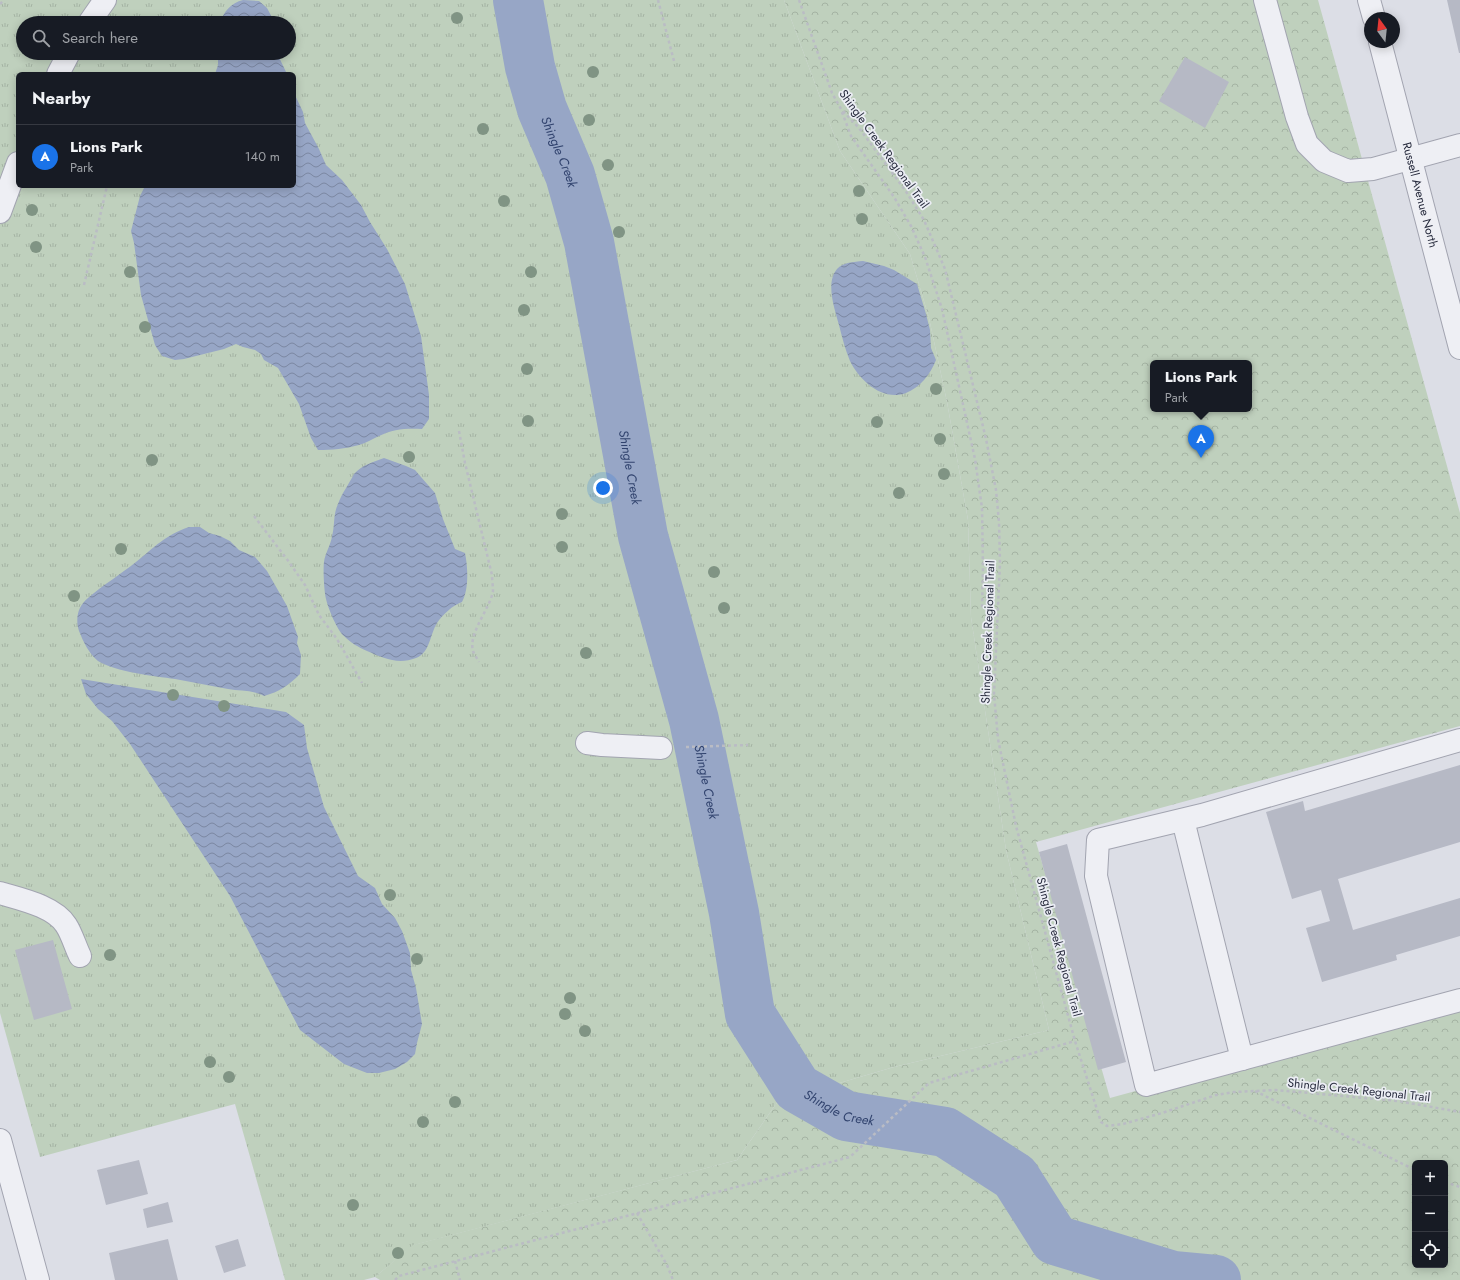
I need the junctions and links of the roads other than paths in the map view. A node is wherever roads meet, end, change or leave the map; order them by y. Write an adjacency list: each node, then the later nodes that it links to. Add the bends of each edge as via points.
1 (105, 0): 5 (street)
2 (1265, 0): 10 (street, via 1297,117 1307,144 1324,161 1348,171 1373,169)
3 (1369, 0): 4 (street)
4 (1372, 12)
5 (94, 16)
6 (1382, 48): 10 (street, Russell Avenue North)
7 (65, 60): 8 (street)
8 (59, 72)
9 (1460, 145): 10 (street)
10 (1410, 158): 13 (street, Russell Avenue North)
11 (16, 168): 12 (street)
12 (0, 212)
13 (1460, 348)
14 (1460, 740): 17 (street)
15 (587, 743): 16 (street)
16 (661, 748)
17 (1183, 820): 21 (street); 21 (street, via 1098,840 1096,876 1146,1085)
18 (0, 893): 19 (street, via 51,911 65,924)
19 (80, 956)
20 (1460, 1000): 21 (street)
21 (1242, 1059)
22 (0, 1140): 23 (street)
23 (38, 1280)

